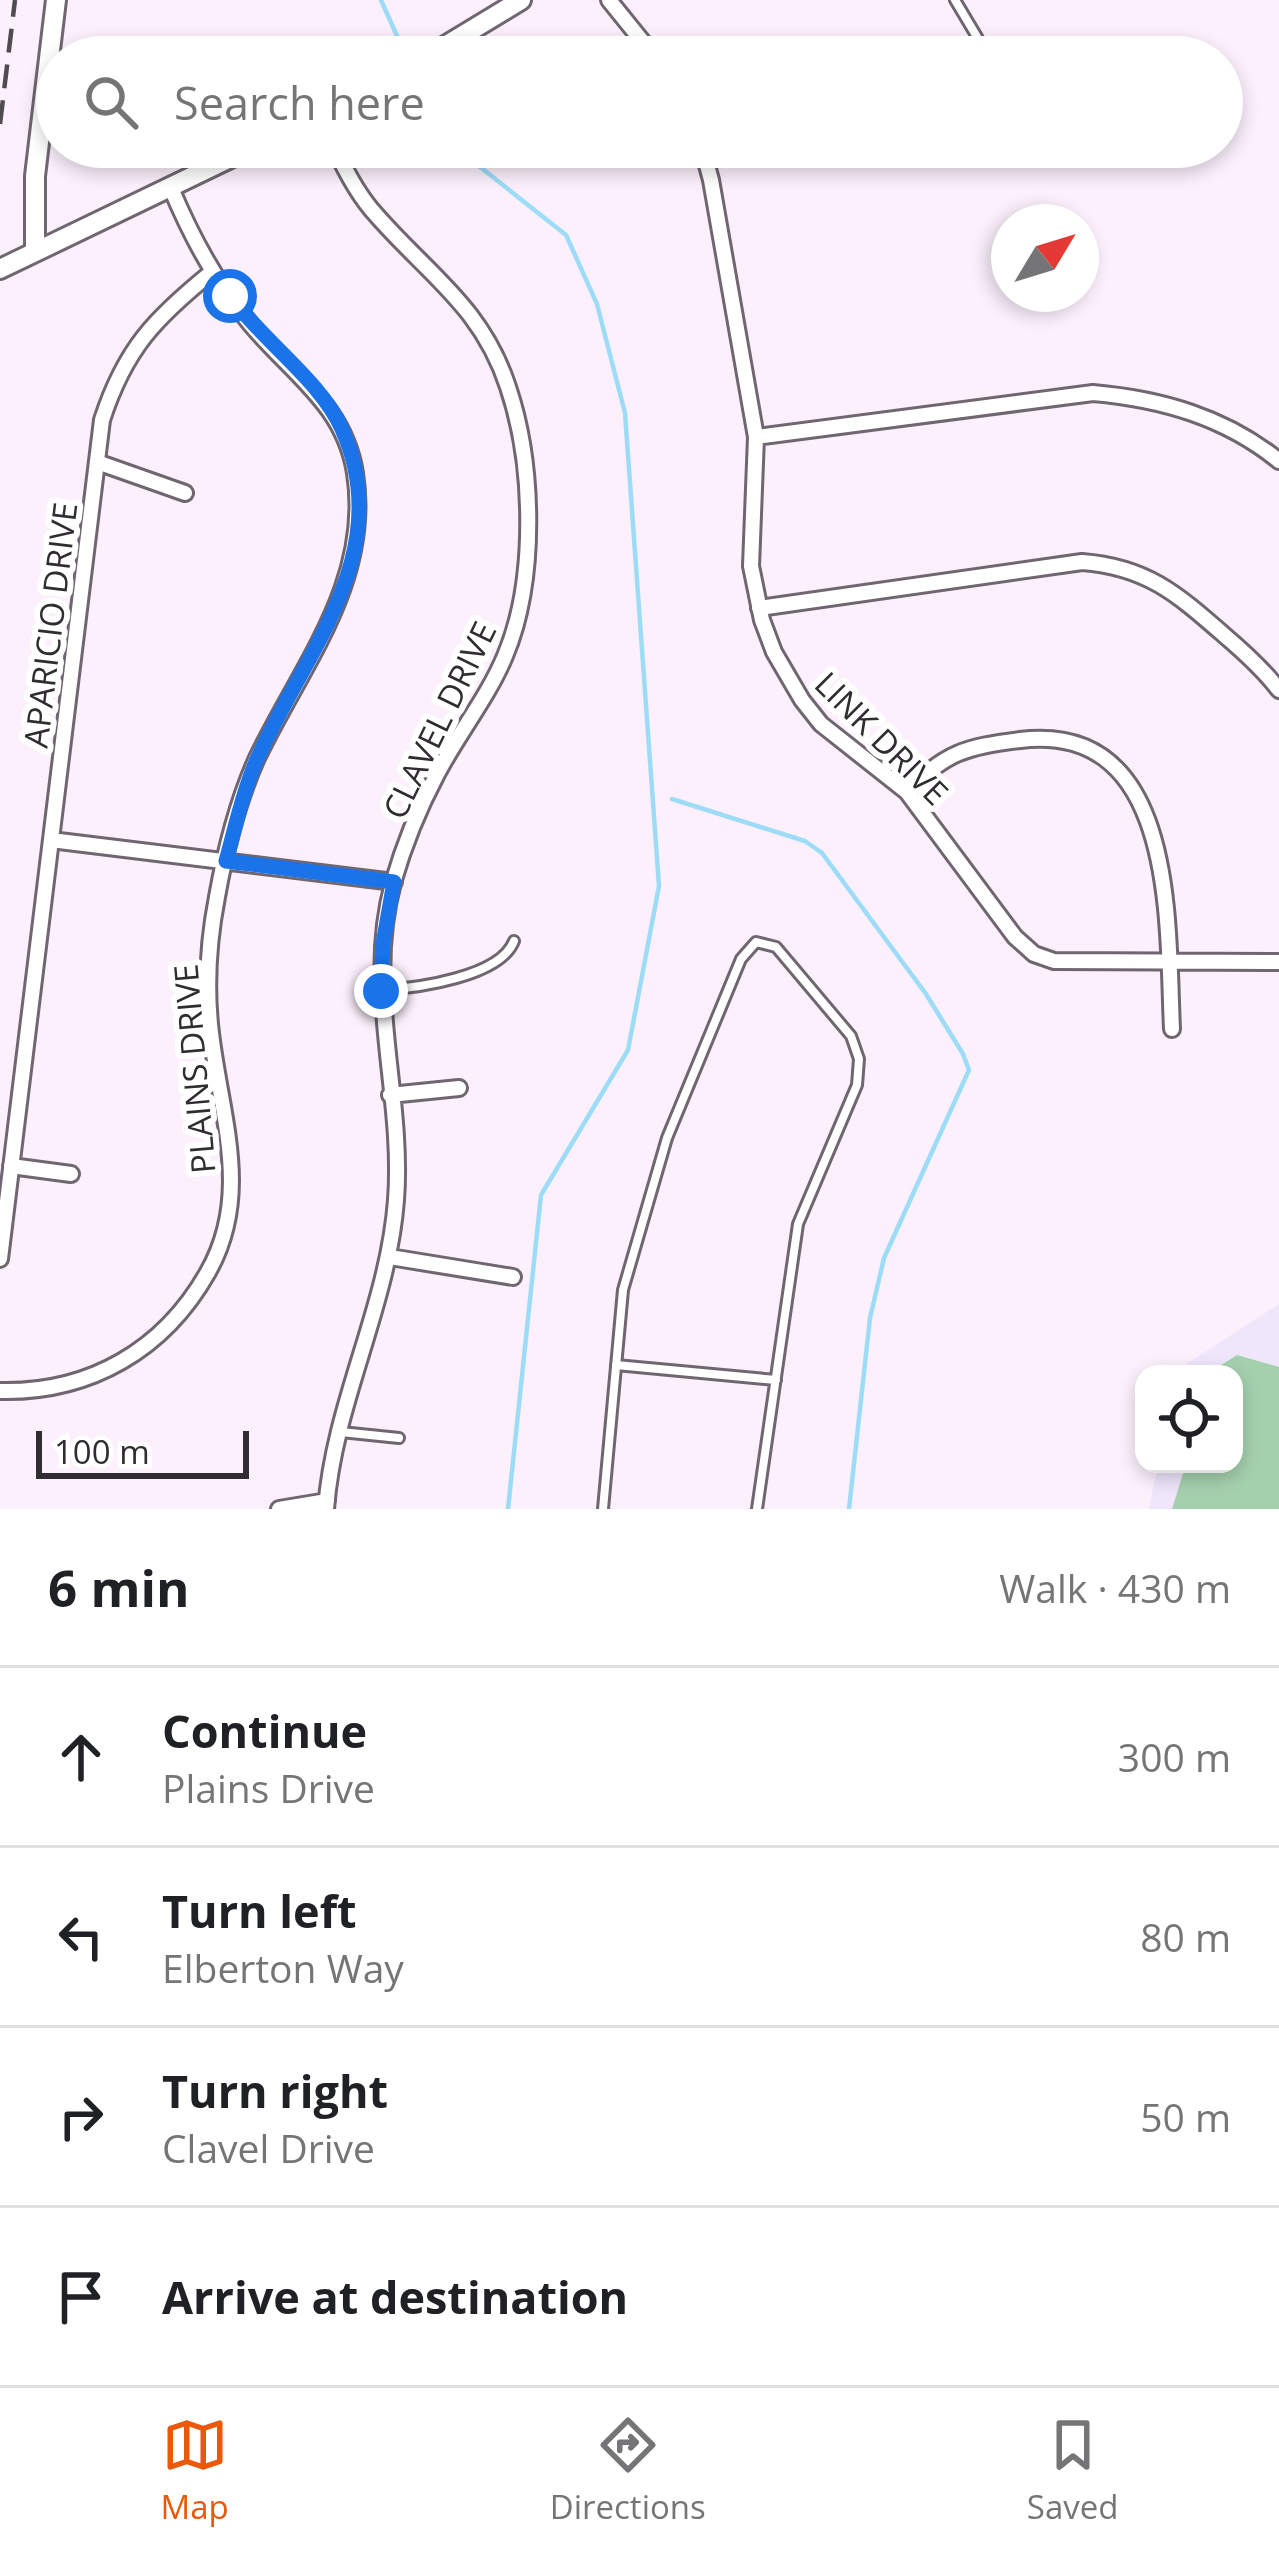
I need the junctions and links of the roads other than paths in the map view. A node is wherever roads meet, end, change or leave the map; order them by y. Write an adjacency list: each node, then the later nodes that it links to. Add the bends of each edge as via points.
1 (56, 0): 5 (street)
2 (521, 0): 6 (street)
3 (609, 0): 7 (street)
4 (955, 0): 8 (lane)
5 (52, 36)
6 (462, 36)
7 (639, 36)
8 (976, 36)
9 (37, 168): 14 (street)
10 (211, 168): 13 (street)
11 (346, 168): 26 (street, CLAVEL DRIVE, via 367,205 439,277 487,341 514,410 525,491 524,579 511,639 435,778)
12 (708, 168): 17 (street, LINK DRIVE)
13 (171, 188): 14 (street); 16 (street, PLAINS DRIVE)
14 (35, 252): 15 (street)
15 (0, 269)
16 (212, 272): 19 (street, APARICIO DRIVE, via 131,351 102,420); 25 (street, PLAINS DRIVE, via 333,413 352,457 358,508 336,611 254,765)
17 (756, 437): 18 (street, via 1093,393 1178,407); 21 (street, LINK DRIVE, via 750,546)
18 (1279, 461)
19 (97, 462): 20 (street); 24 (street, APARICIO DRIVE)
20 (185, 493)
21 (759, 608): 22 (street, via 1082,562 1111,565 1172,591); 23 (street, LINK DRIVE, via 802,700)
22 (1279, 690)
23 (907, 792): 29 (street, LINK DRIVE, via 1034,954); 29 (street, via 946,756 979,746 1062,740 1108,759 1134,793 1164,874)
24 (51, 840): 25 (street); 34 (street, APARICIO DRIVE)
25 (226, 861): 26 (street); 41 (street, PLAINS DRIVE, via 209,985 232,1195 211,1267 170,1327 131,1356 79,1382)
26 (394, 882): 30 (street, CLAVEL DRIVE)
27 (514, 940): 30 (lane, via 494,963 450,980)
28 (1279, 962): 29 (street, LINK DRIVE)
29 (1169, 963): 31 (street)
30 (381, 991): 33 (street, CLAVEL DRIVE)
31 (1172, 1029)
32 (459, 1088): 33 (street)
33 (390, 1095): 36 (street, CLAVEL DRIVE, via 397,1196)
34 (11, 1166): 35 (street); 37 (street, APARICIO DRIVE)
35 (71, 1174)
36 (390, 1257): 38 (street); 42 (street, CLAVEL DRIVE)
37 (0, 1259)
38 (513, 1277)
39 (616, 1365): 40 (lane); 40 (lane, via 623,1290 668,1138 741,959 756,942 776,947 851,1036 859,1059 857,1085 798,1224); 46 (lane)
40 (776, 1379): 47 (lane)
41 (0, 1391)
42 (340, 1431): 43 (lane); 44 (street, CLAVEL DRIVE)
43 (399, 1438)
44 (327, 1505): 45 (street)
45 (279, 1509)
46 (603, 1509)
47 (757, 1509)

